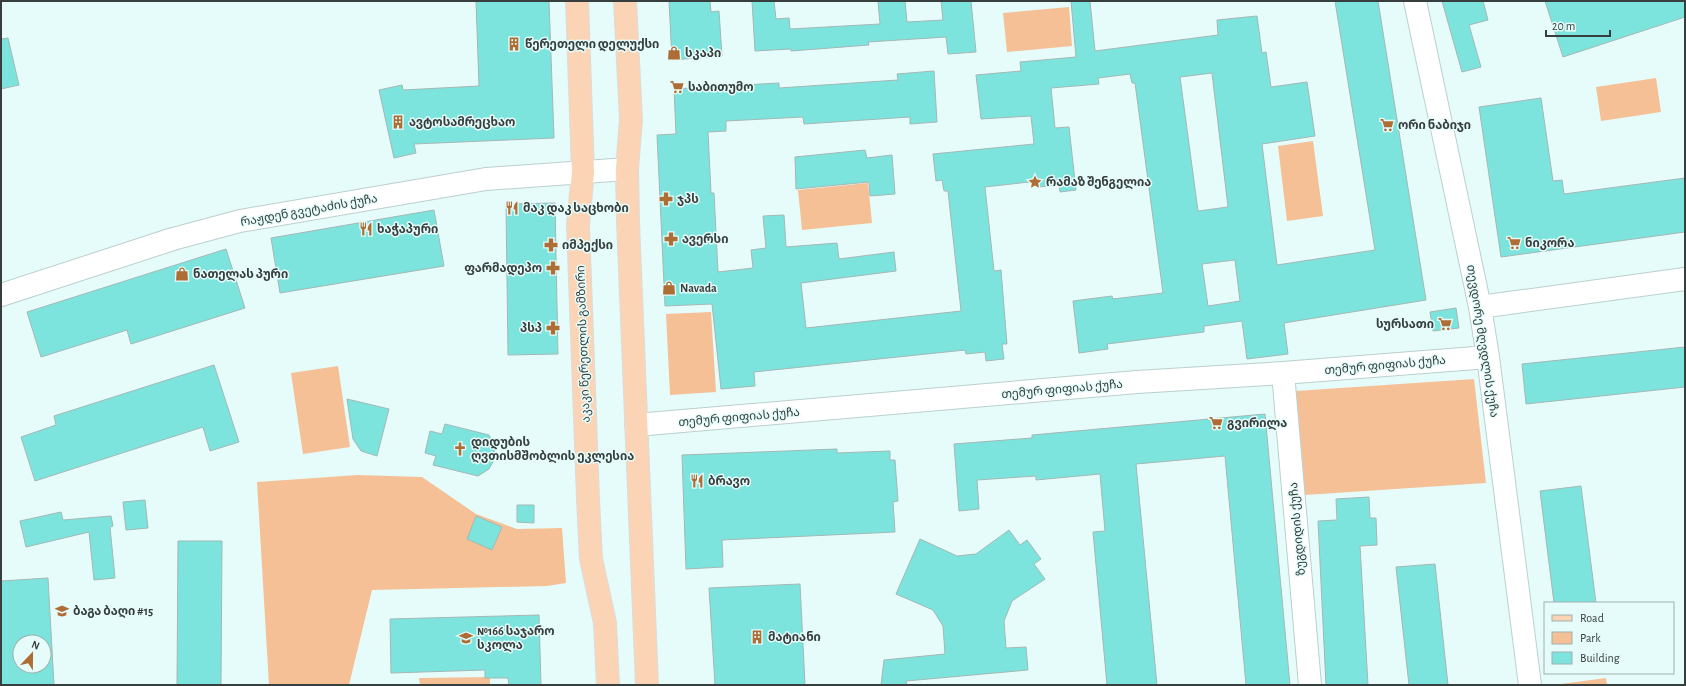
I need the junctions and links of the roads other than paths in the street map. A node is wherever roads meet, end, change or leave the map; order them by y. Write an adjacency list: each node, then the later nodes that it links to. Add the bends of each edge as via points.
1 (577, 1): 5 (main road, აკაკი წერეთლის გამზირი)
2 (625, 1): 4 (main road, via 632,120)
3 (1415, 1): 8 (street, თევდორე მღვდლის ქუჩა)
4 (627, 169): 5 (street, რაჟდენ გვეტაძის ქუჩა); 11 (main road)
5 (583, 172): 7 (street, რაჟდენ გვეტაძის ქუჩა, via 486,179 240,221 173,239); 12 (main road, აკაკი წერეთლის გამზირი, via 578,225 588,499 591,559 605,623)
6 (1685, 279): 8 (street)
7 (1, 295)
8 (1480, 307): 9 (street, თევდორე მღვდლის ქუჩა)
9 (1488, 357): 10 (street, თემურ ფიფიას ქუჩა); 15 (street, თევდორე მღვდლის ქუჩა)
10 (1283, 373): 11 (street, თემურ ფიფიას ქუჩა, via 1137,382); 14 (street, ზუგდიდის ქუჩა)
11 (636, 426): 13 (main road)
12 (608, 685)
13 (646, 685)
14 (1310, 685)
15 (1530, 685)

